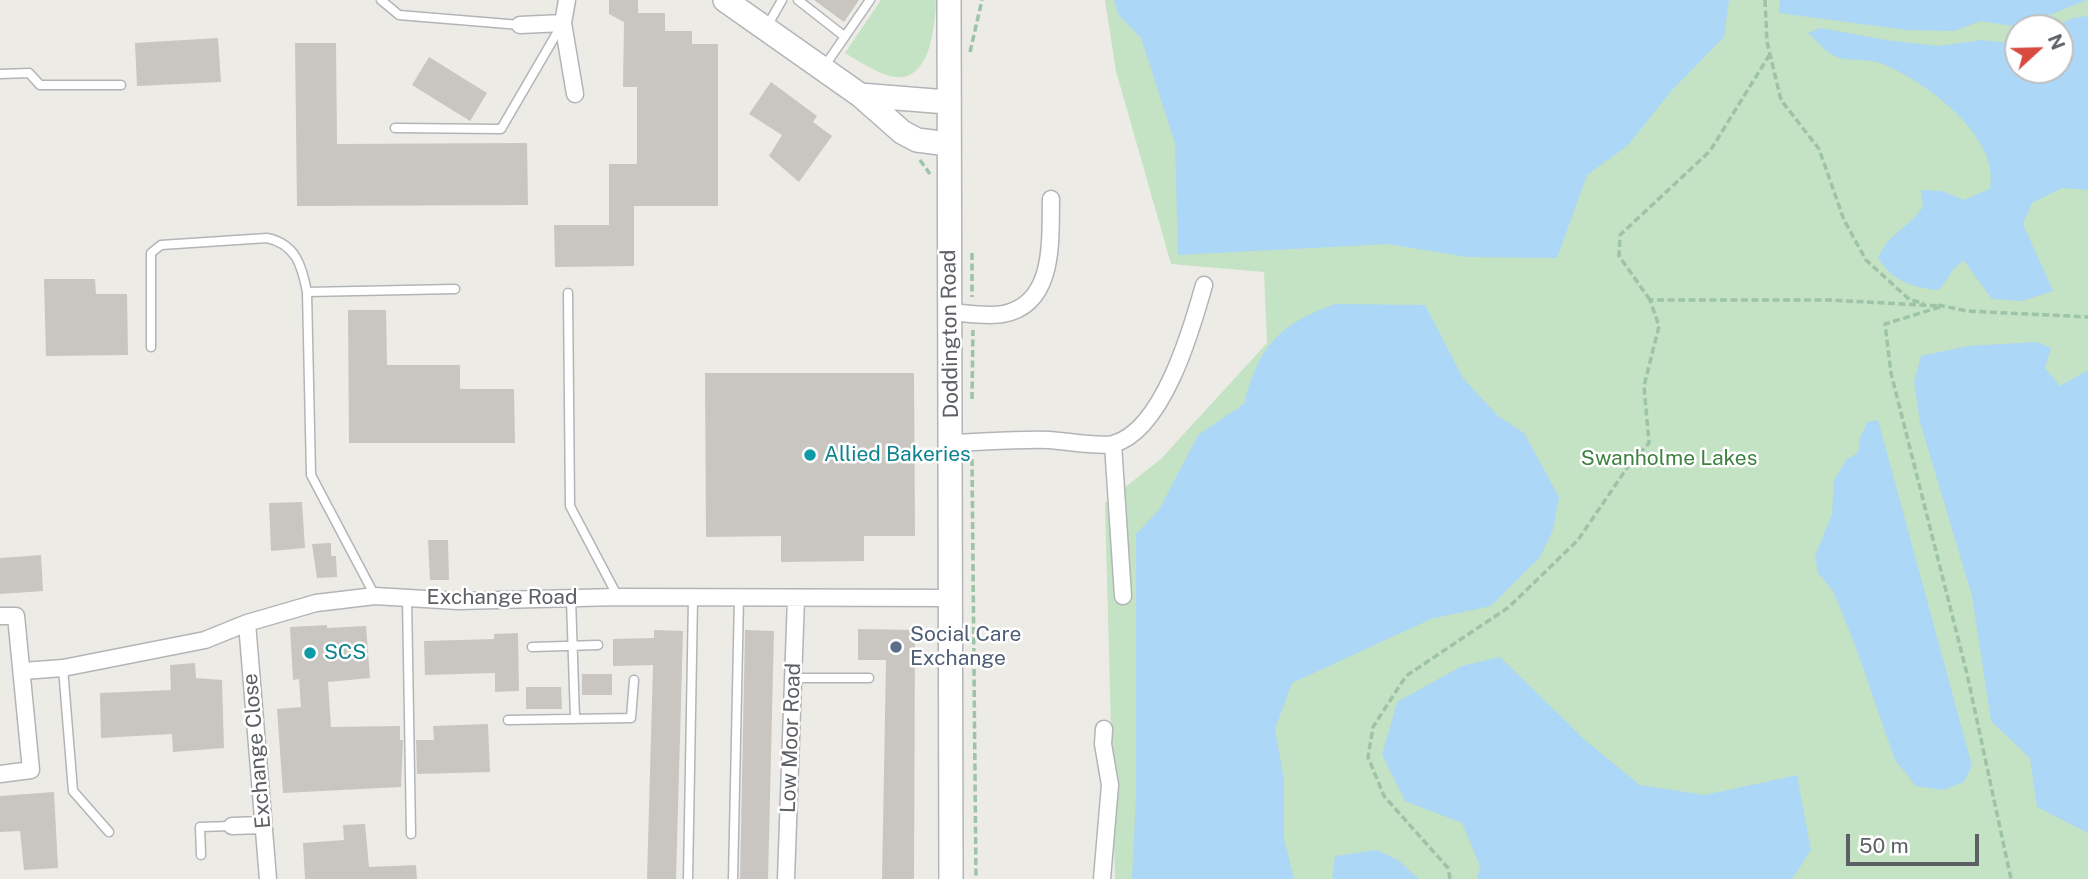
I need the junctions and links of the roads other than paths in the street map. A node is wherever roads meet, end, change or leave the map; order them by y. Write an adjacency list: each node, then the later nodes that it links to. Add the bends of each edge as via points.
1 (381, 0): 9 (lane, via 399,15)
2 (567, 0): 8 (street)
3 (725, 0): 10 (main road)
4 (782, 0): 10 (lane)
5 (798, 0): 11 (lane)
6 (870, 0): 11 (lane)
7 (949, 0): 17 (main road, Doddington Road)
8 (563, 23): 9 (street); 15 (street); 18 (lane, via 501,129)
9 (520, 25)
10 (766, 28): 12 (main road)
11 (844, 36): 12 (lane)
12 (822, 69): 16 (main road)
13 (0, 74): 14 (lane, via 29,73 40,85)
14 (121, 85)
15 (575, 94)
16 (860, 95): 17 (main road); 19 (main road, via 902,132 917,140)
17 (947, 102): 19 (main road, Doddington Road)
18 (395, 128)
19 (948, 144): 25 (main road, Doddington Road)
20 (1051, 199): 25 (street, via 1049,257 1042,285 1025,305 1003,314)
21 (1204, 285): 28 (street, via 1188,341 1167,390 1136,430)
22 (455, 289): 23 (lane)
23 (307, 292): 26 (lane, via 302,266 283,242 257,239 161,245 151,253 149,268); 29 (lane, via 311,475)
24 (568, 293): 31 (lane, via 570,506)
25 (948, 312): 27 (main road, Doddington Road)
26 (151, 347)
27 (952, 443): 28 (street, via 1046,440); 37 (main road, Doddington Road)
28 (1113, 444): 30 (street)
29 (374, 596): 32 (street, Exchange Road); 39 (street, Exchange Road, via 316,603)
30 (1123, 596)
31 (618, 597): 33 (street, Exchange Road); 34 (street, Exchange Road)
32 (407, 598): 33 (street, Exchange Road); 55 (lane)
33 (571, 598): 41 (lane)
34 (694, 598): 35 (street, Exchange Road); 58 (lane)
35 (739, 598): 36 (street, Exchange Road); 59 (lane)
36 (796, 598): 37 (street, Exchange Road); 45 (street, Low Moor Road)
37 (951, 598): 61 (main road, Doddington Road)
38 (0, 616): 44 (street, via 16,616)
39 (247, 623): 43 (street, Exchange Road, via 205,640); 52 (street, Exchange Close)
40 (598, 645): 41 (lane)
41 (573, 646): 42 (lane); 48 (lane)
42 (532, 647)
43 (63, 668): 44 (street, Exchange Road); 54 (lane, via 73,791)
44 (23, 671): 51 (street, via 31,770)
45 (793, 678): 46 (lane); 60 (street, Low Moor Road)
46 (869, 678)
47 (634, 680): 48 (lane, via 631,718)
48 (575, 718): 49 (lane)
49 (508, 720)
50 (1104, 729): 62 (street, via 1110,785)
51 (0, 774)
52 (263, 824): 53 (street); 57 (street, Exchange Close)
53 (232, 826): 56 (lane, via 200,827)
54 (109, 832)
55 (411, 834)
56 (201, 855)
57 (268, 879)
58 (688, 879)
59 (733, 879)
60 (786, 879)
61 (951, 879)
62 (1102, 879)

